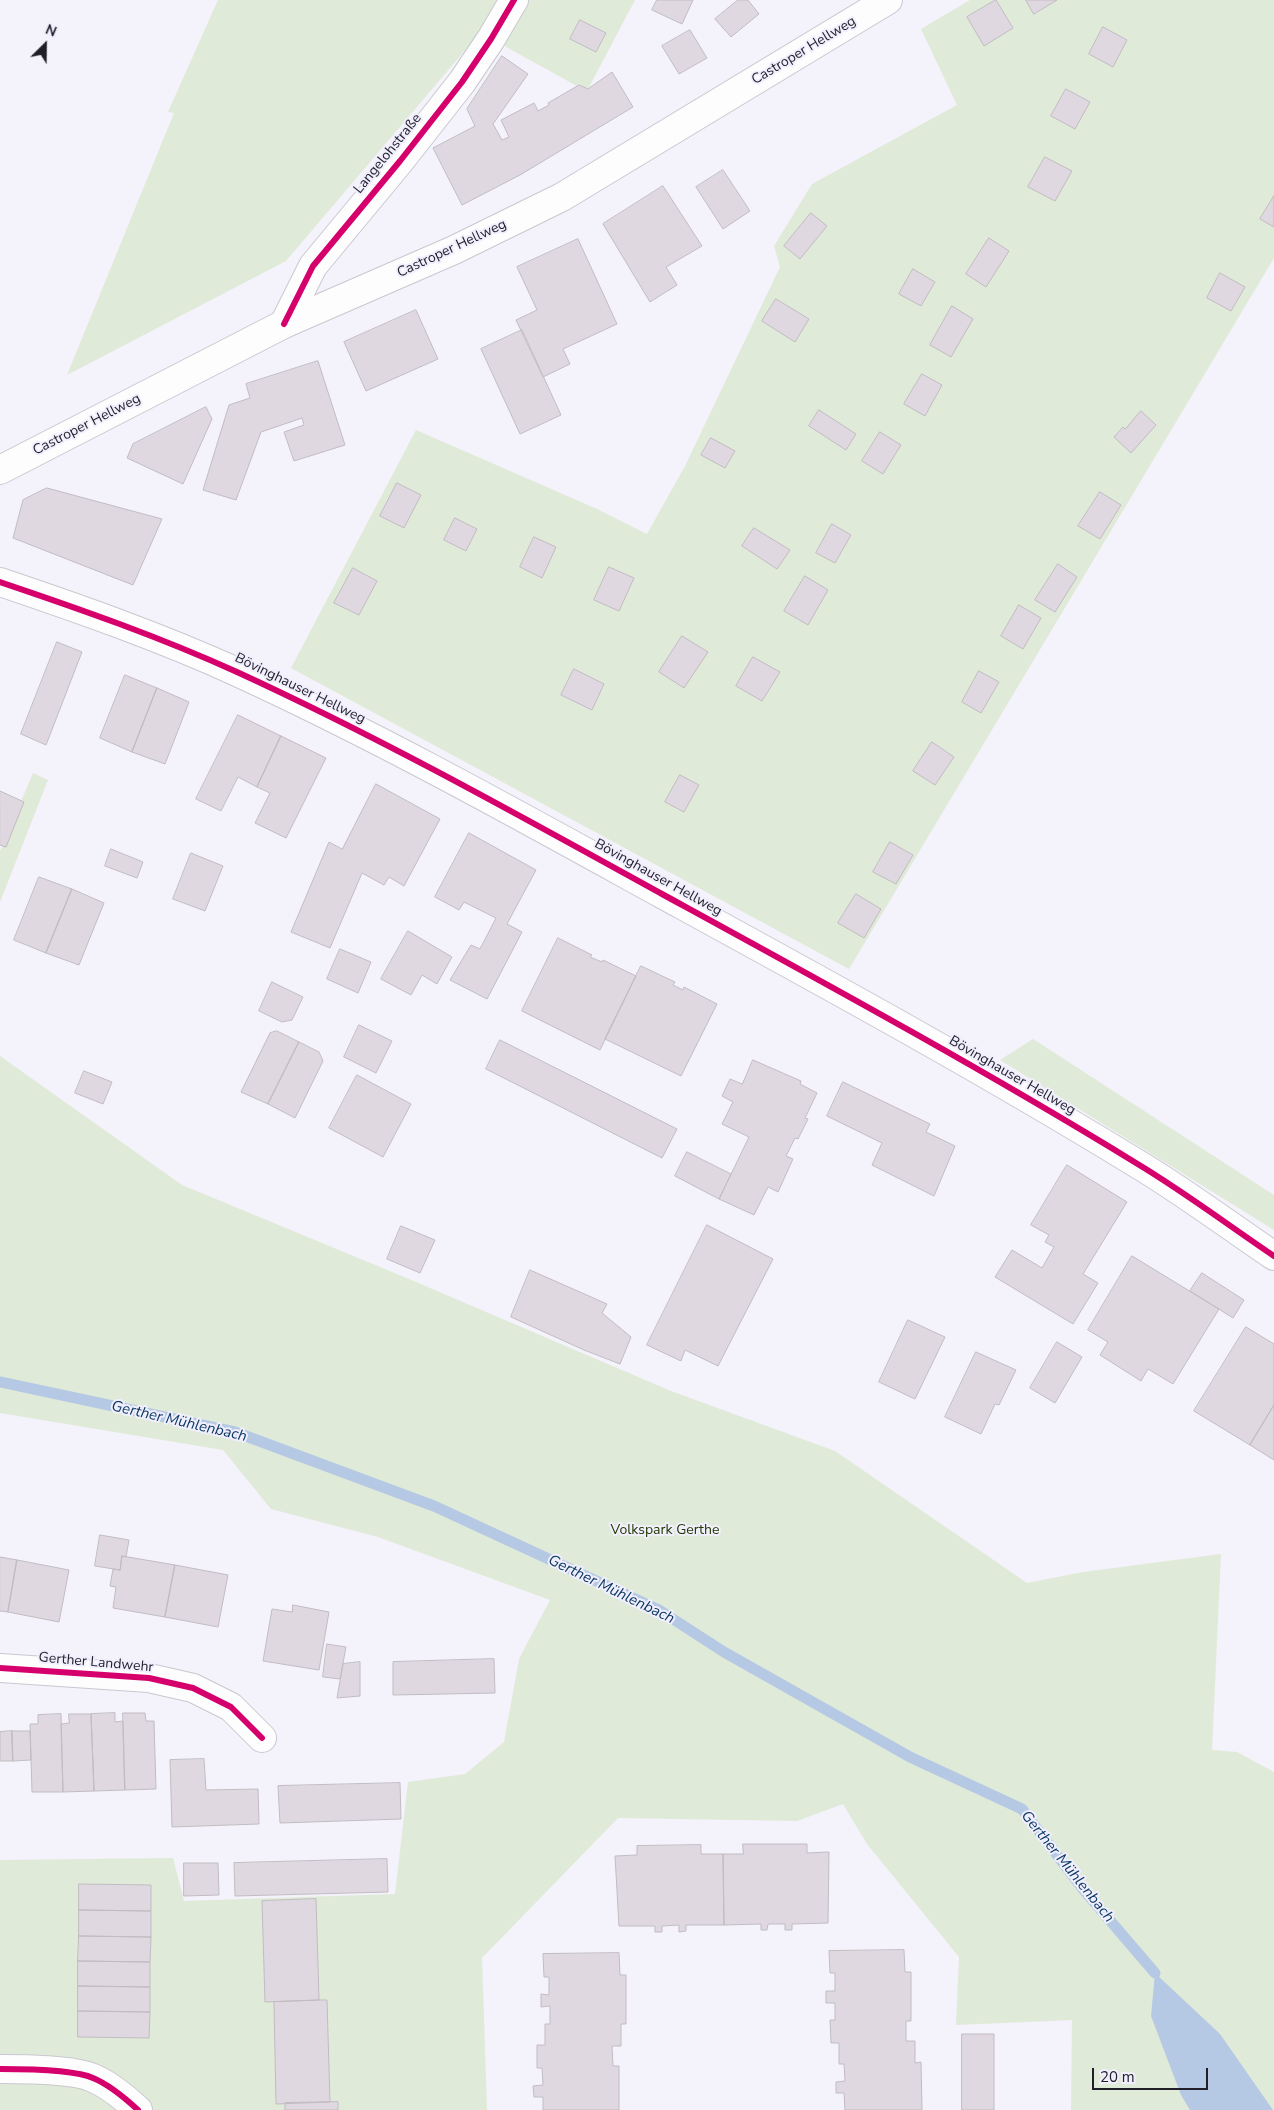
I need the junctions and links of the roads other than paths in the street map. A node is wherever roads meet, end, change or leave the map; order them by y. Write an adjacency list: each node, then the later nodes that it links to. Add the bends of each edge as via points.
1 (514, 0): 3 (street, Langelohstraße, via 462,82 313,266)
2 (888, 0): 3 (street, Castroper Hellweg, via 562,197 454,250)
3 (284, 324): 4 (street, Castroper Hellweg)
4 (0, 470)
5 (0, 582): 6 (street, Bövinghauser Hellweg, via 177,646 380,741 817,978 994,1079 1139,1164)
6 (1274, 1256)
7 (0, 1668): 8 (street, Gerther Landwehr, via 149,1678 193,1688 230,1707)
8 (262, 1738)
9 (0, 2069): 10 (street, via 58,2071 92,2077)
10 (138, 2110)

